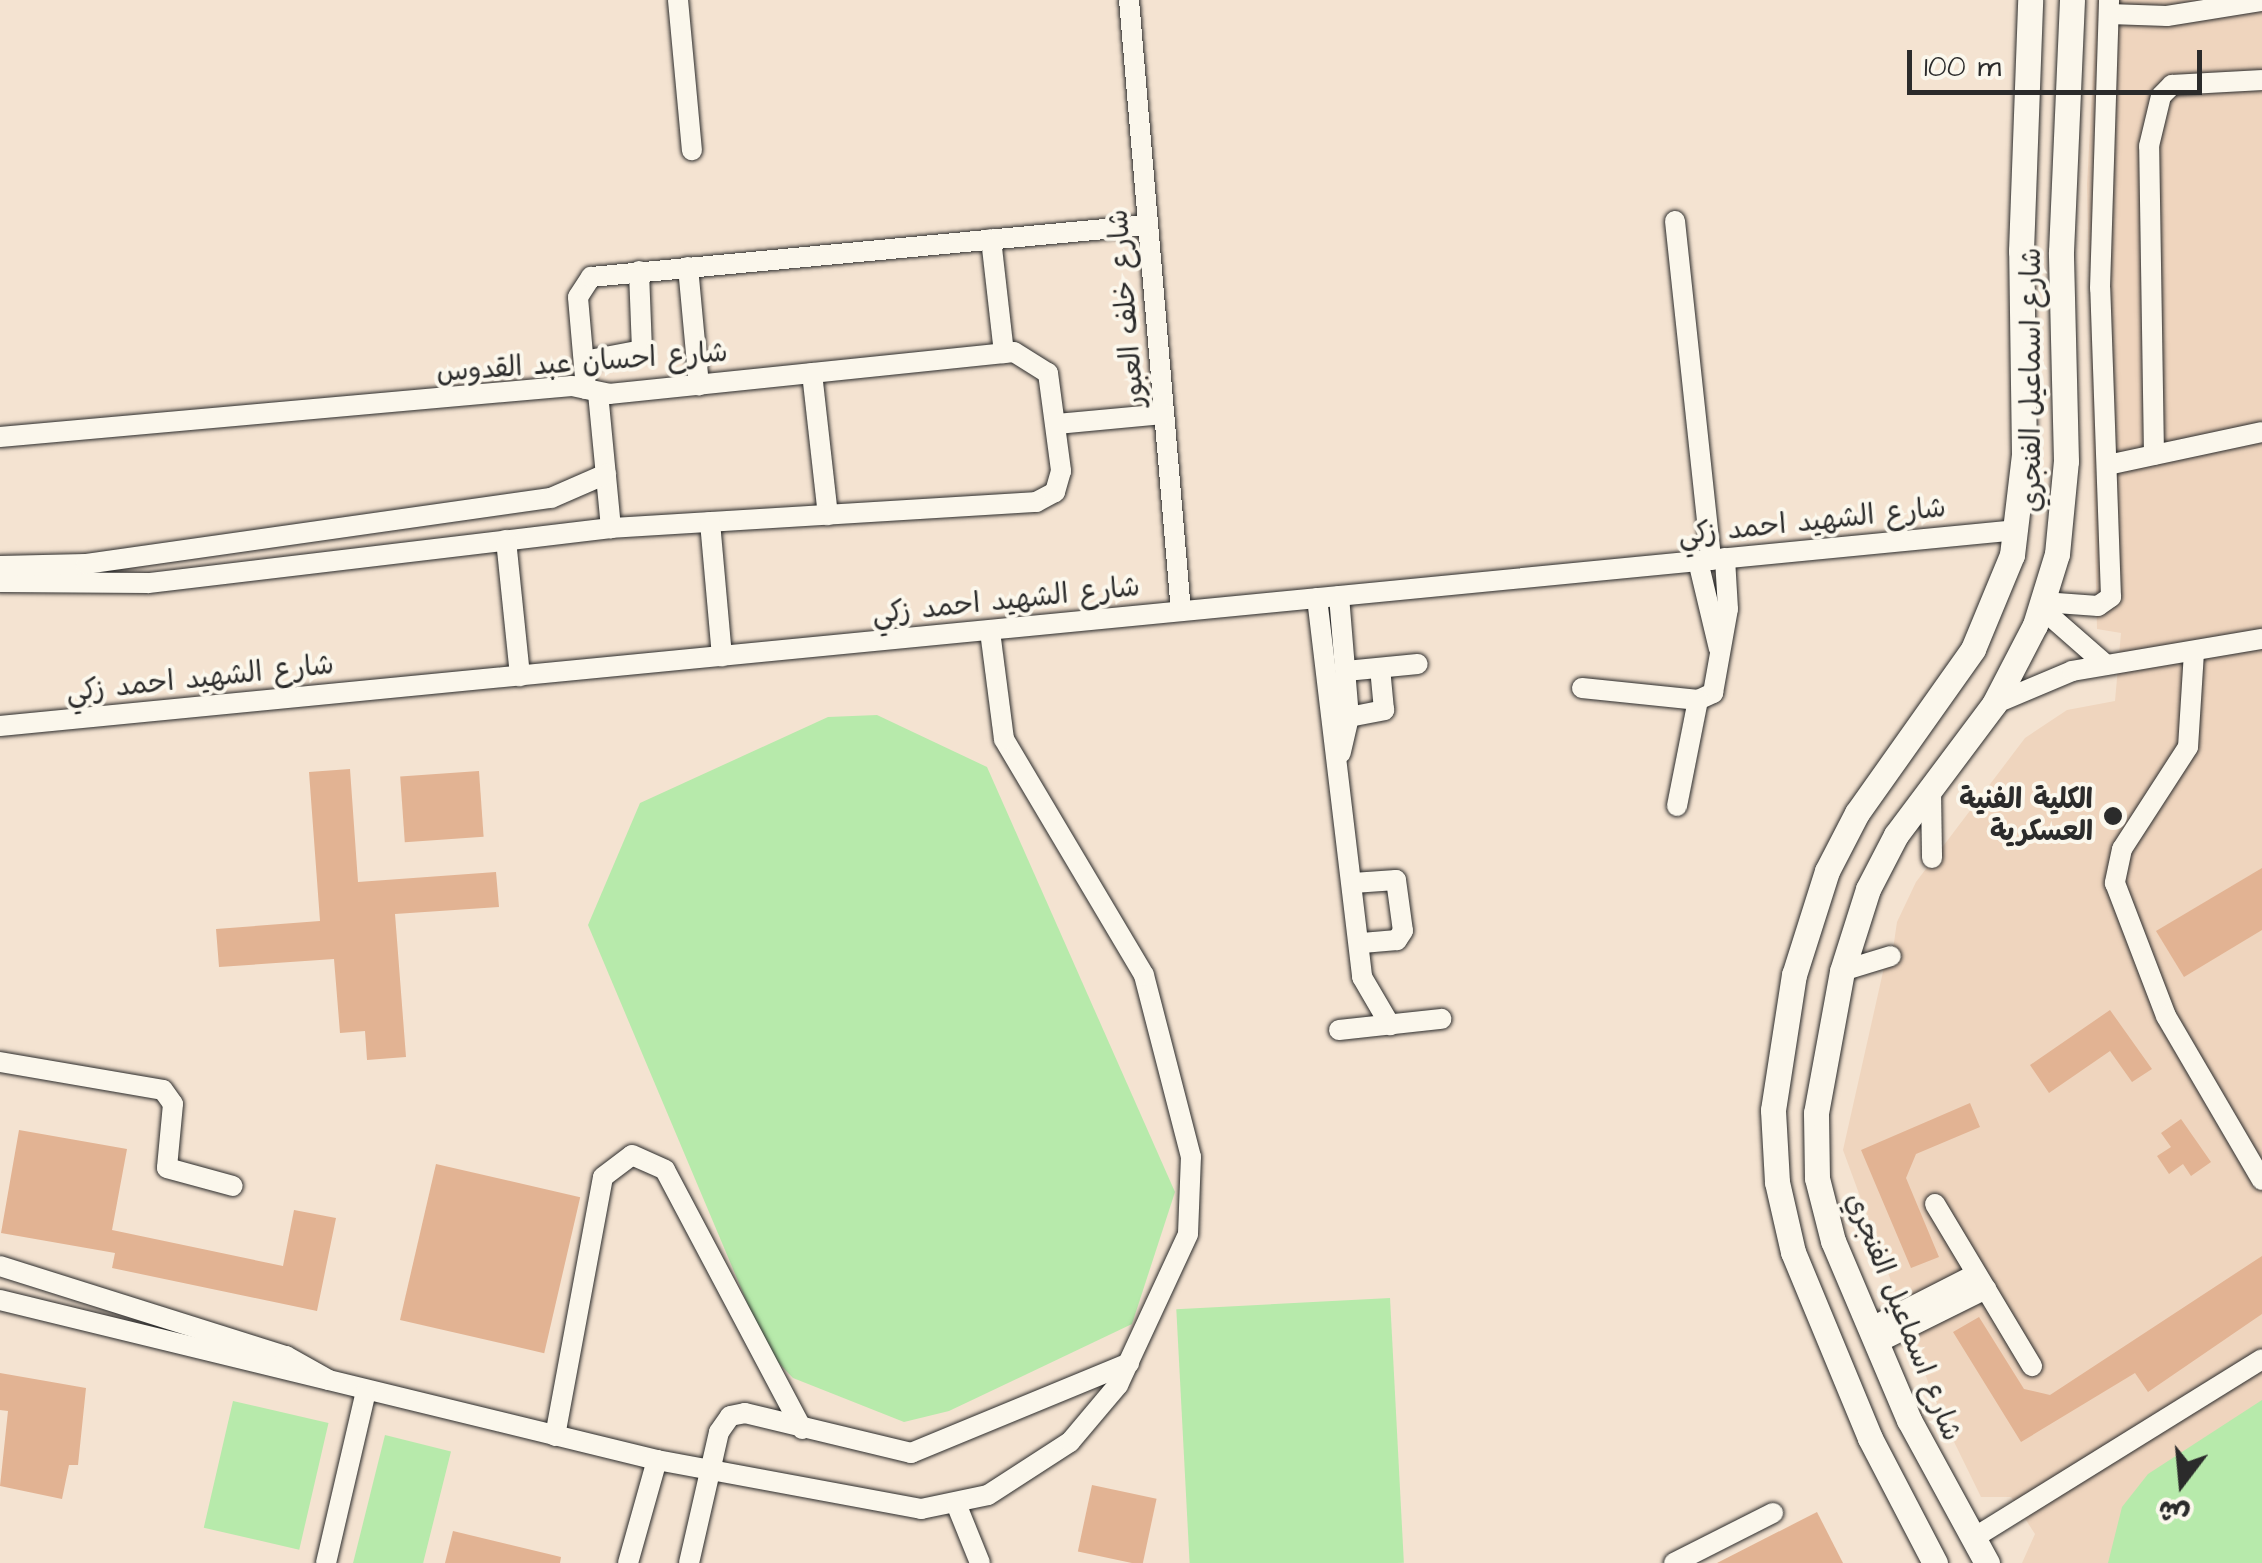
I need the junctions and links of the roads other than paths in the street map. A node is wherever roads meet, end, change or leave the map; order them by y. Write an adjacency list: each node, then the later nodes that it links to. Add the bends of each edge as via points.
1 (678, 0): 8 (street)
2 (1130, 0): 10 (street, شارع خلف العبور)
3 (2030, 0): 29 (main road, شارع اسماعيل الفنجري)
4 (2072, 0): 36 (main road, شارع اسماعيل الفنجري, via 2062,232 2065,492)
5 (2262, 1): 6 (street, via 2167,16)
6 (2109, 7): 24 (street, via 2100,165)
7 (2262, 80): 23 (street, via 2172,85 2160,96 2150,146)
8 (692, 150)
9 (1675, 221): 31 (street)
10 (1147, 226): 11 (street); 19 (street, شارع خلف العبور)
11 (991, 239): 12 (street); 14 (street)
12 (688, 267): 13 (street); 17 (street)
13 (639, 271): 15 (street, via 580,286); 15 (street, via 645,345 632,356)
14 (1004, 352): 16 (street, شارع احسان عبد القدوس); 20 (street, via 1024,354 1048,374)
15 (584, 361): 18 (street)
16 (812, 372): 17 (street, شارع احسان عبد القدوس); 26 (street)
17 (699, 384): 18 (street, شارع احسان عبد القدوس)
18 (592, 391): 22 (street, شارع احسان عبد القدوس); 25 (street)
19 (1164, 414): 20 (street); 37 (street, شارع خلف العبور)
20 (1056, 424): 26 (street, via 1060,478 1043,500)
21 (2262, 432): 23 (street)
22 (0, 437)
23 (2154, 455): 24 (street)
24 (2108, 465): 36 (street, via 2111,597 2098,606)
25 (606, 474): 28 (street); 32 (street, via 551,498 86,564)
26 (828, 515): 27 (street)
27 (710, 522): 28 (street); 41 (street)
28 (610, 528): 30 (street)
29 (2017, 530): 31 (street, شارع الشهيد احمد زكي); 90 (main road, شارع اسماعيل الفنجري, via 1973,649 1857,813 1827,872 1796,964 1774,1087 1774,1159 1793,1252 1870,1438)
30 (506, 540): 33 (street, via 140,584 81,577); 46 (street)
31 (1711, 560): 34 (street, شارع الشهيد احمد زكي); 48 (street, via 1716,688)
32 (0, 566)
33 (0, 582)
34 (1340, 596): 35 (street, شارع الشهيد احمد زكي); 45 (street)
35 (1317, 598): 37 (street, شارع الشهيد احمد زكي); 52 (street, via 1327,718)
36 (2042, 605): 43 (street); 49 (main road, شارع اسماعيل الفنجري)
37 (1182, 611): 38 (street, شارع الشهيد احمد زكي)
38 (990, 631): 41 (street, شارع الشهيد احمد زكي); 74 (street, via 1004,739 1144,975 1190,1157 1188,1234)
39 (2262, 639): 40 (street)
40 (2194, 652): 43 (street); 64 (street, via 2188,746 2122,849 2115,882 2177,1038)
41 (722, 656): 46 (street, شارع الشهيد احمد زكي)
42 (1418, 664): 44 (street)
43 (2106, 665): 49 (street, via 2056,675)
44 (1380, 668): 45 (street); 50 (street, via 1384,710)
45 (1346, 672): 50 (street)
46 (520, 676): 51 (street, شارع الشهيد احمد زكي)
47 (1582, 688): 48 (street)
48 (1698, 700): 54 (street)
49 (1994, 704): 53 (main road, شارع اسماعيل الفنجري)
50 (1349, 718): 52 (street)
51 (0, 726)
52 (1341, 754): 56 (street)
53 (1932, 790): 55 (street); 59 (main road, شارع اسماعيل الفنجري, via 1876,871)
54 (1677, 806)
55 (1932, 858)
56 (1353, 882): 57 (street); 57 (street, via 1396,880 1404,931 1397,940)
57 (1359, 943): 61 (street, via 1364,983)
58 (1890, 956): 59 (street)
59 (1842, 971): 72 (main road, شارع اسماعيل الفنجري, via 1815,1156 1826,1220)
60 (1441, 1019): 61 (street)
61 (1390, 1024): 62 (street)
62 (1339, 1030)
63 (0, 1062): 65 (street, via 163,1090 173,1104 166,1168)
64 (2262, 1180)
65 (233, 1186)
66 (1934, 1204): 69 (street)
67 (0, 1266): 68 (street)
68 (64, 1281): 71 (street); 76 (street, via 286,1356)
69 (1981, 1281): 72 (street); 75 (street)
70 (0, 1300): 71 (street)
71 (55, 1315): 76 (street)
72 (1874, 1336): 84 (main road, شارع اسماعيل الفنجري)
73 (2262, 1359): 84 (street)
74 (1129, 1364): 78 (street, via 926,1451 896,1453); 82 (street, via 1105,1406 1070,1442 1002,1488)
75 (2032, 1366)
76 (334, 1384): 77 (street)
77 (366, 1391): 79 (street); 85 (street)
78 (802, 1428): 79 (street, via 664,1170 632,1155 604,1178); 81 (street, via 730,1416)
79 (554, 1436): 80 (street)
80 (656, 1460): 81 (street); 86 (street)
81 (711, 1470): 82 (street, via 921,1509); 87 (street)
82 (957, 1506): 88 (street)
83 (1773, 1514): 89 (street)
84 (1972, 1540): 91 (main road, شارع اسماعيل الفنجري)
85 (326, 1563)
86 (628, 1563)
87 (690, 1563)
88 (980, 1563)
89 (1674, 1563)
90 (1934, 1563)
91 (1987, 1563)

